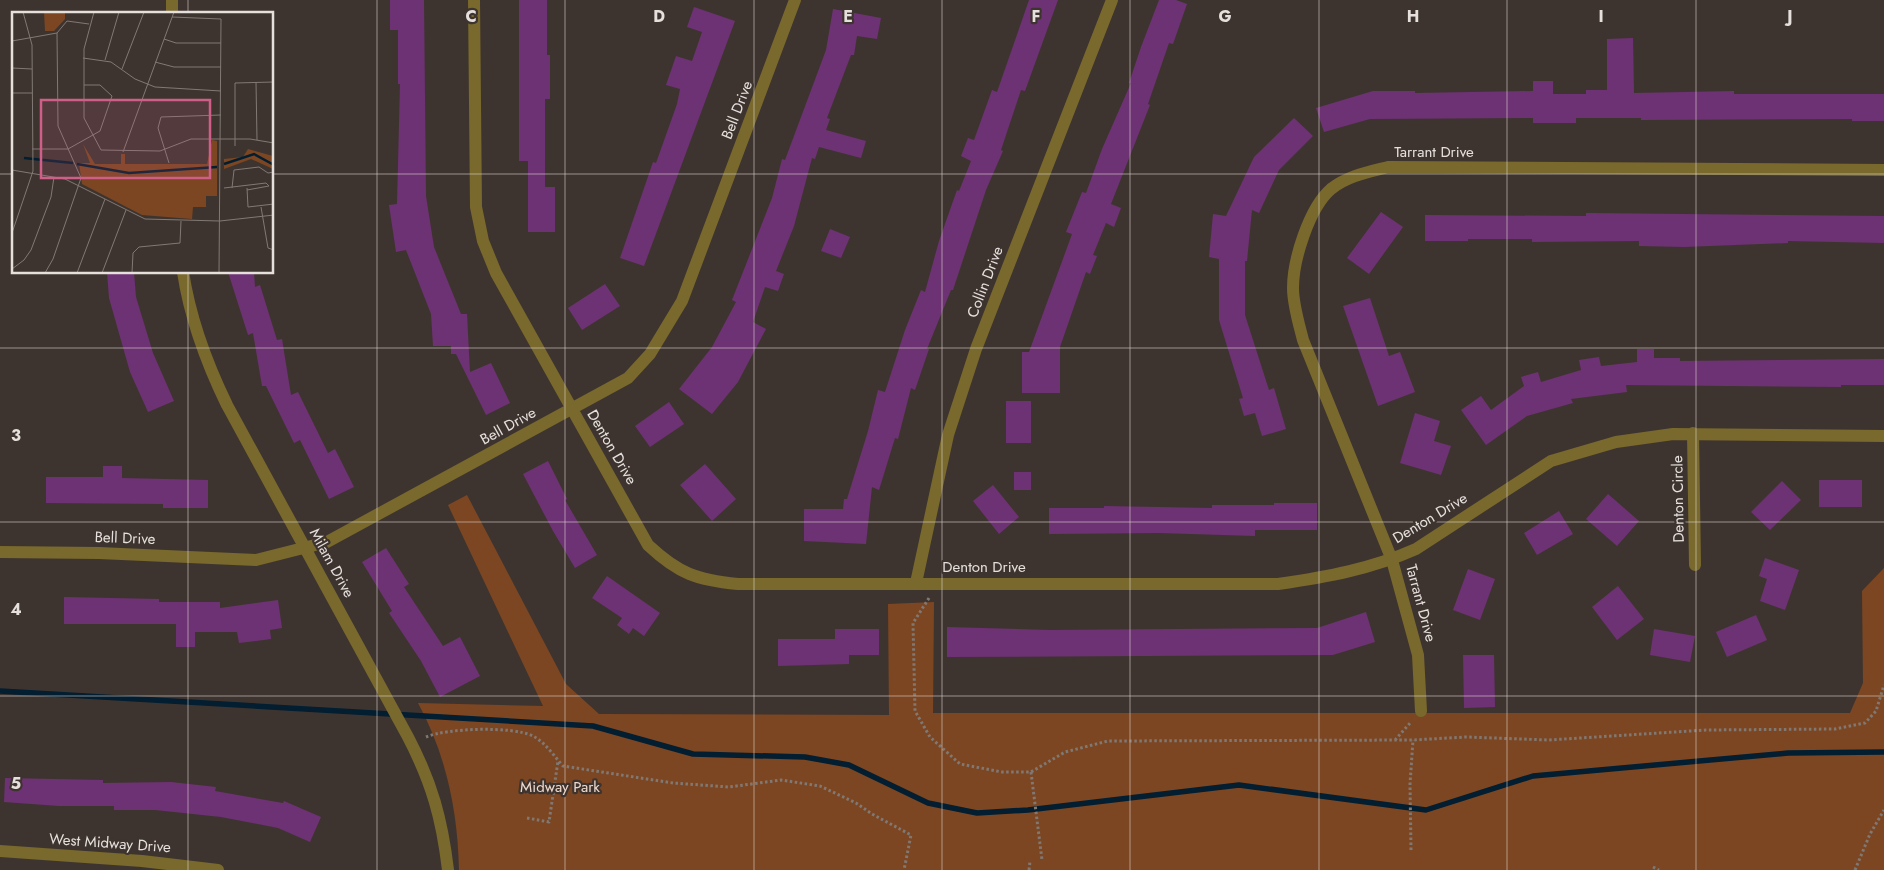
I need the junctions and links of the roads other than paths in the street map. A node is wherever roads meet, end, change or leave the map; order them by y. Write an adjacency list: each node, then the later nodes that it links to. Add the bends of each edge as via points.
1 (474, 0): 6 (street, Denton Drive, via 476,207 483,241 496,273)
2 (795, 0): 6 (street, Bell Drive, via 682,301 650,354 628,378)
3 (1112, 0): 13 (street, Collin Drive, via 974,358 948,435)
4 (1884, 170): 11 (street, Tarrant Drive, via 1388,167 1354,176 1330,190 1315,210 1304,236 1293,288 1297,313 1303,340)
5 (183, 274): 9 (street, Milam Drive, via 212,374)
6 (571, 409): 9 (street, Bell Drive, via 327,542); 13 (street, Denton Drive, via 648,545 666,562 684,572 707,581 738,584)
7 (1693, 433): 8 (street, Denton Drive); 11 (street, Denton Drive, via 1616,442 1551,461 1416,549); 12 (street, Denton Circle)
8 (1884, 436)
9 (305, 548): 10 (street, Bell Drive, via 256,560); 18 (street, Milam Drive, via 410,740 431,785 440,815)
10 (0, 552)
11 (1392, 560): 13 (street, Denton Drive, via 1322,578 1278,584); 14 (street, Tarrant Drive, via 1418,655)
12 (1695, 565)
13 (916, 583)
14 (1422, 711)
15 (0, 851): 16 (street, West Midway Drive)
16 (141, 865): 17 (street, West Midway Drive)
17 (218, 870)
18 (448, 870)

